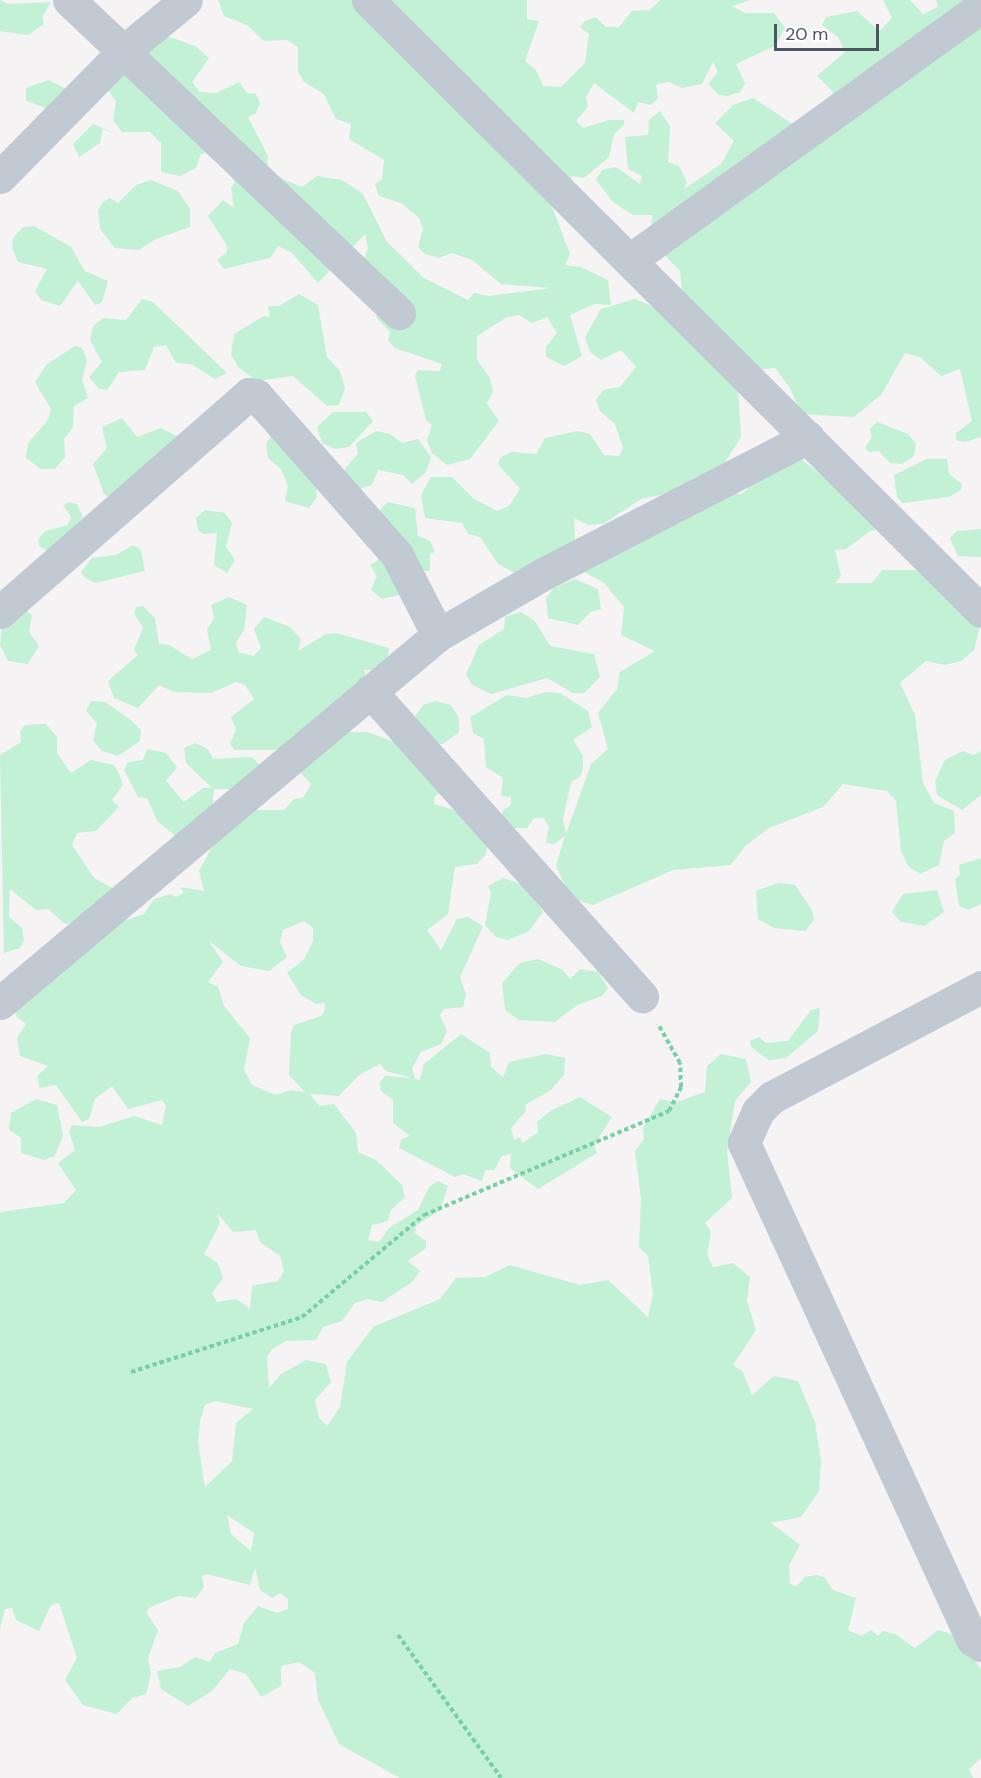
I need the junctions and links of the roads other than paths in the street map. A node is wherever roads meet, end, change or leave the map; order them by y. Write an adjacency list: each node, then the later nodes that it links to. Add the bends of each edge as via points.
1 (69, 0): 5 (street)
2 (186, 0): 5 (street)
3 (368, 0): 7 (street)
4 (981, 7): 7 (street)
5 (124, 51): 6 (street); 8 (street)
6 (0, 177)
7 (630, 260): 9 (street)
8 (399, 313)
9 (808, 437): 10 (street); 12 (street, via 545,573)
10 (981, 611)
11 (0, 612): 12 (street, via 249,394 256,394 397,555)
12 (438, 635): 13 (street)
13 (370, 691): 15 (street); 16 (street)
14 (981, 987): 17 (street, via 772,1097 758,1112 744,1143 972,1639)
15 (642, 996)
16 (0, 1003)
17 (981, 1646)

